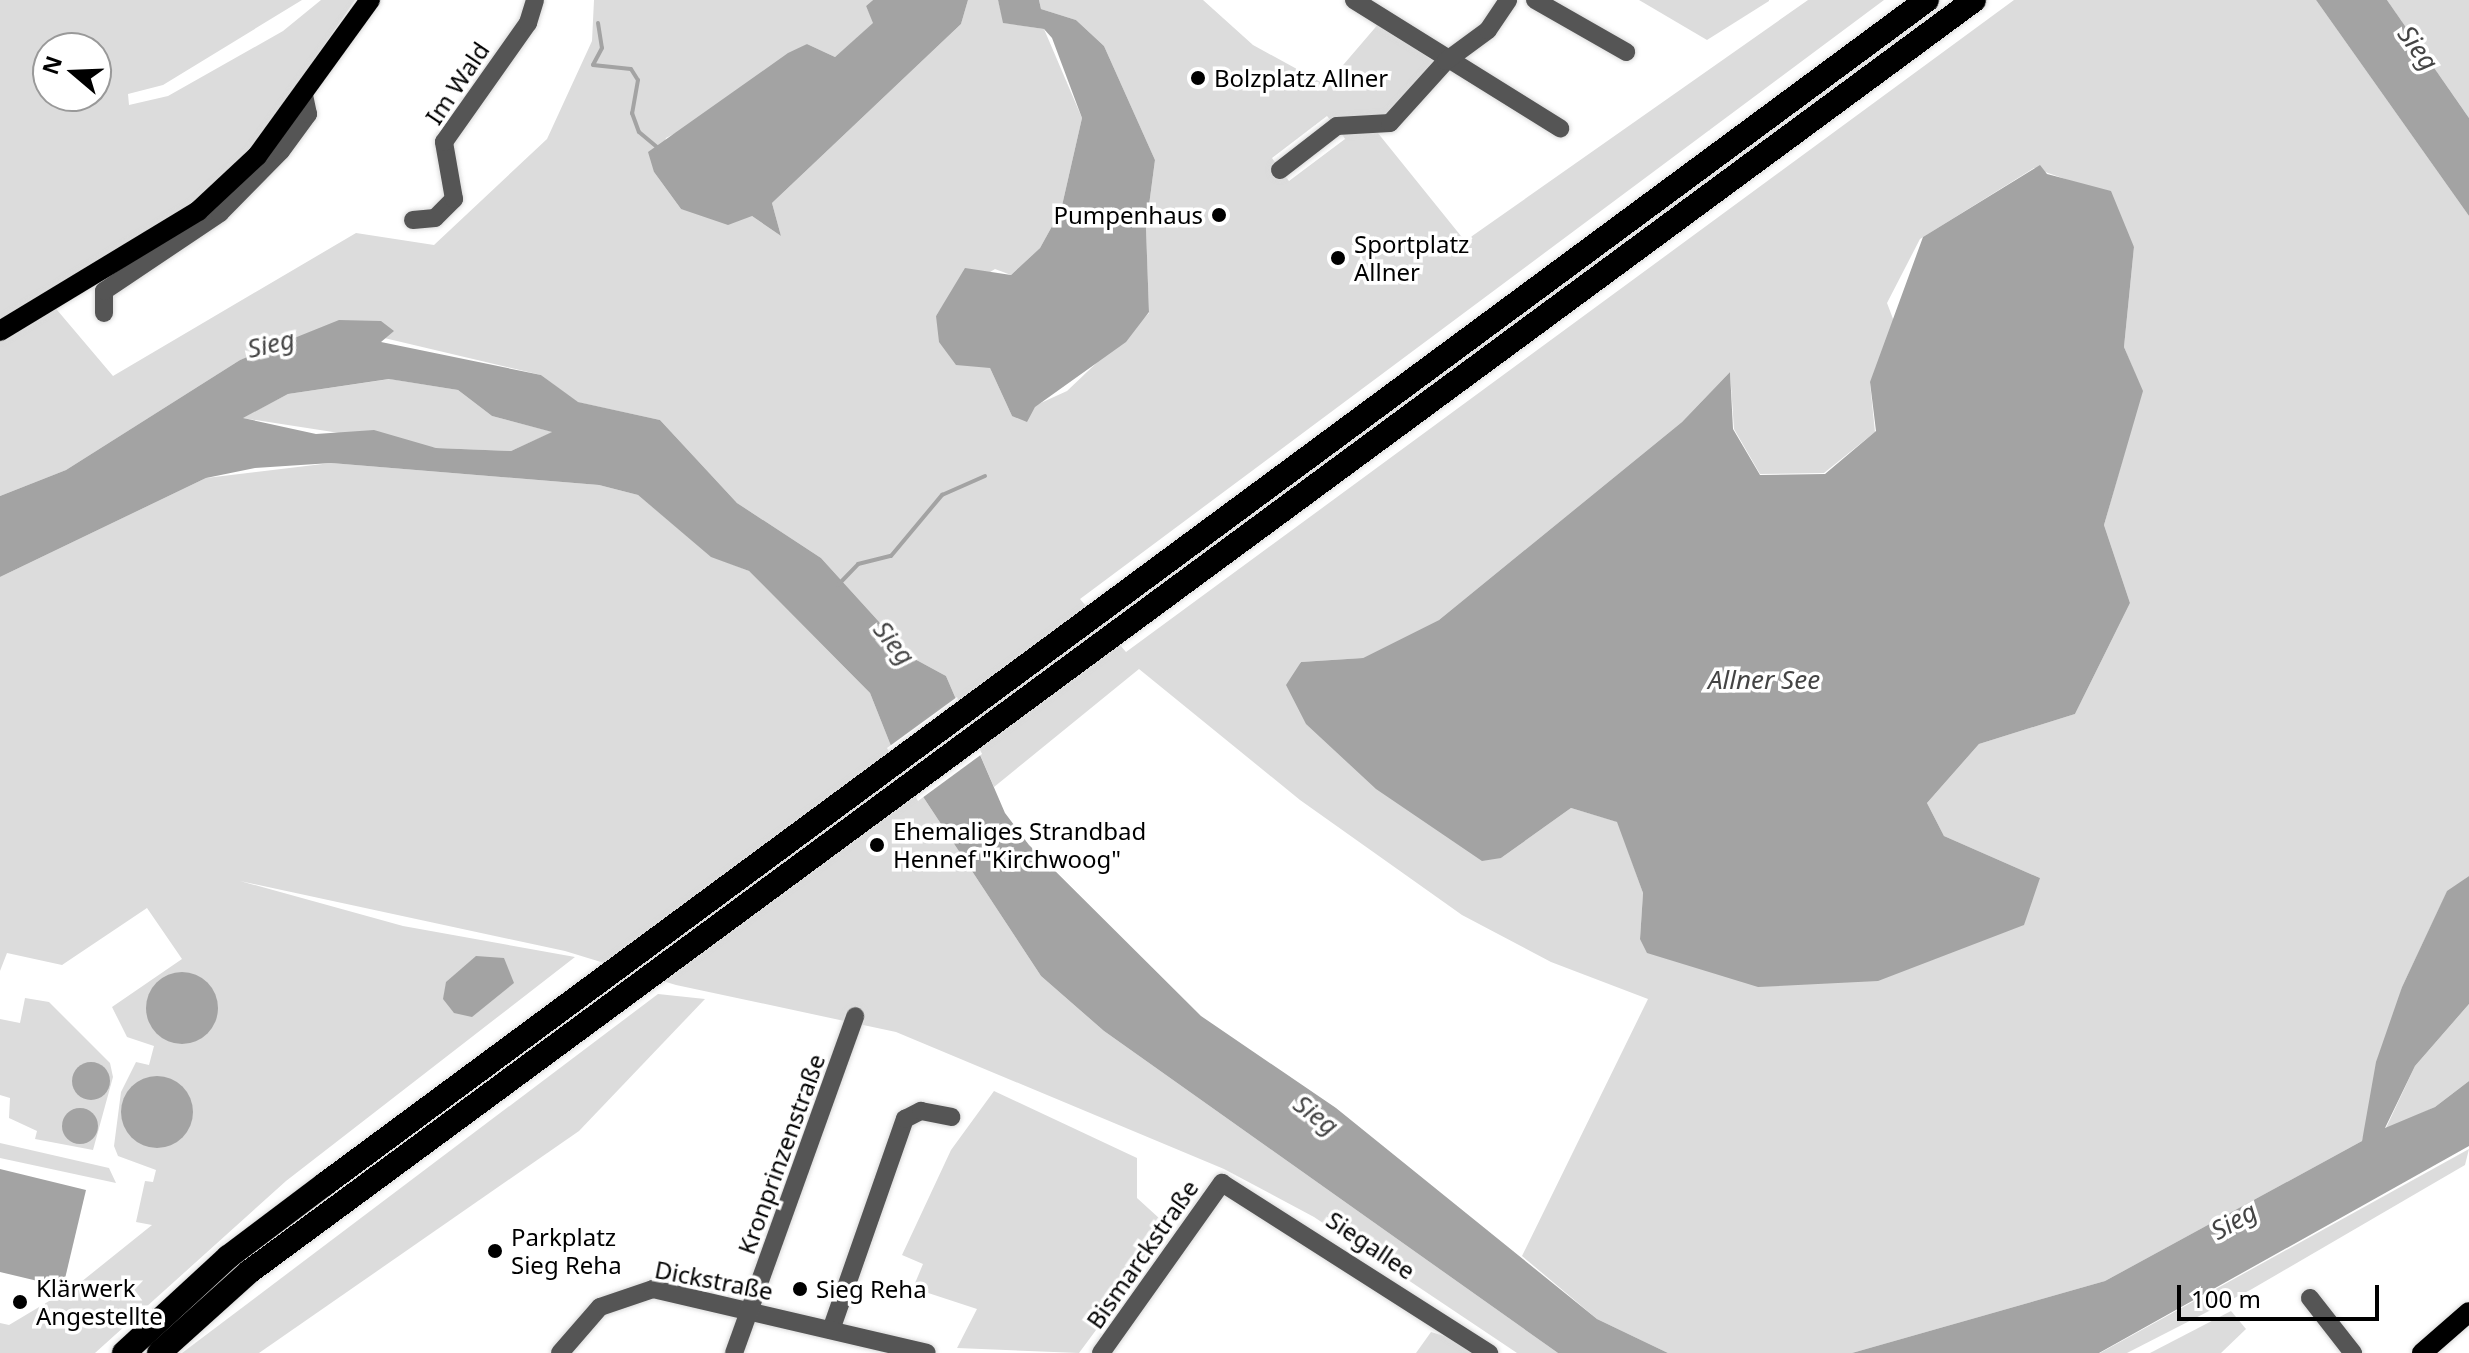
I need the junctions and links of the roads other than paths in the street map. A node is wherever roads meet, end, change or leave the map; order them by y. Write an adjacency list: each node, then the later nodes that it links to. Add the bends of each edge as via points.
1 (370, 0): 10 (main road)
2 (535, 0): 13 (street, Im Wald, via 528,23 444,142 454,199 435,218)
3 (1354, 0): 9 (street)
4 (1508, 0): 9 (street, via 1488,30)
5 (1535, 0): 8 (street)
6 (1927, 0): 23 (highway, via 228,1257)
7 (1974, 0): 24 (highway, via 249,1272)
8 (1626, 52)
9 (1446, 61): 11 (street); 12 (street, via 1390,123 1337,126)
10 (304, 95): 14 (street, via 308,114 281,151 220,213 104,291); 15 (main road, via 257,156 198,211)
11 (1560, 128)
12 (1280, 170)
13 (413, 220)
14 (104, 313)
15 (0, 331)
16 (855, 1016): 20 (street, Kronprinzenstraße)
17 (951, 1117): 22 (street, via 921,1111 905,1119)
18 (1222, 1183): 28 (street, Bismarckstraße); 29 (street, Siegallee)
19 (2310, 1298): 30 (street)
20 (750, 1309): 22 (street, Dickstraße); 25 (street, Dickstraße, via 653,1289 628,1292 600,1307); 26 (street, Kronprinzenstraße)
21 (2469, 1312): 31 (main road)
22 (831, 1330): 27 (street, Dickstraße)
23 (124, 1353)
24 (159, 1353)
25 (560, 1353)
26 (734, 1353)
27 (927, 1353)
28 (1101, 1353)
29 (1489, 1353)
30 (2353, 1353)
31 (2422, 1353)

